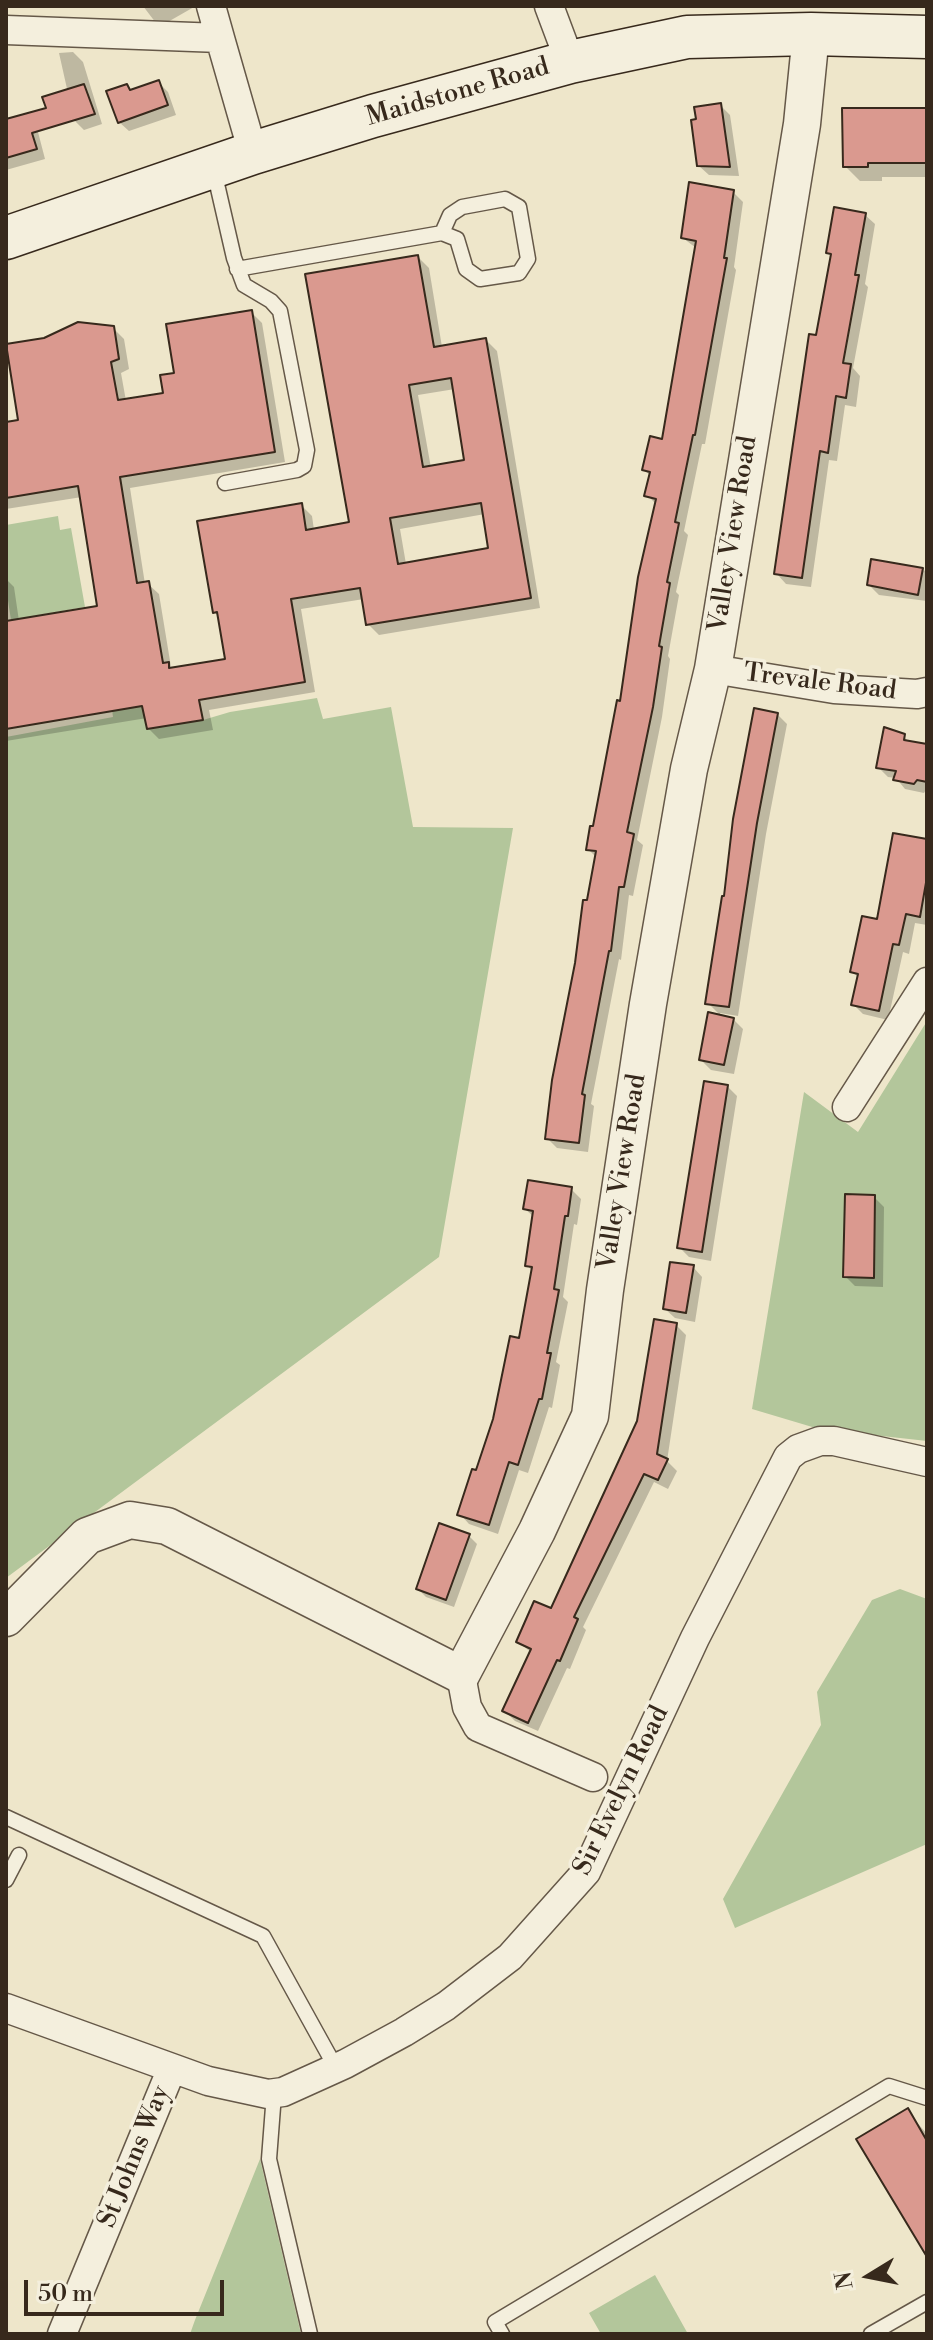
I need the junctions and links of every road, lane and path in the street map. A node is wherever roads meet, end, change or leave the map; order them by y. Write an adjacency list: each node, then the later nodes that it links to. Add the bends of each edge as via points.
1 (211, 6): 6 (street)
2 (549, 6): 7 (street)
3 (6, 30): 6 (street)
4 (811, 34): 5 (main road, Maidstone Road); 7 (main road, Maidstone Road, via 687,37); 14 (street, Valley View Road, via 802,124)
5 (927, 37)
6 (220, 38): 8 (street)
7 (570, 62): 8 (main road, Maidstone Road)
8 (253, 153): 9 (main road, Maidstone Road)
9 (213, 167): 11 (main road, Maidstone Road); 12 (lane)
10 (442, 233): 10 (lane, via 450,215 462,207 505,199 519,207 528,259 519,273 480,279 466,269 457,239); 12 (lane)
11 (6, 238)
12 (237, 269): 13 (lane, via 244,285 280,311 307,460 297,470)
13 (225, 483)
14 (713, 669): 15 (street, Trevale Road, via 834,689); 20 (street, Valley View Road, via 689,769 648,1004 590,1416)
15 (927, 692)
16 (927, 982): 17 (street)
17 (847, 1107)
18 (927, 1462): 27 (street, Sir Evelyn Road, via 831,1440 788,1457 695,1638 586,1872 510,1957 482,1980 419,2023)
19 (6, 1618): 20 (street, via 87,1536 130,1520 167,1526)
20 (461, 1675): 21 (street, via 467,1707 478,1727)
21 (593, 1777)
22 (6, 1817): 27 (lane, via 263,1936)
23 (19, 1855): 24 (lane)
24 (6, 1880)
25 (6, 2008): 26 (street)
26 (172, 2068): 28 (street, via 241,2090); 31 (street, St Johns Way)
27 (336, 2068): 28 (street, Sir Evelyn Road)
28 (274, 2094): 32 (lane, via 269,2159)
29 (927, 2098): 33 (lane, via 889,2086 495,2322)
30 (927, 2302): 34 (lane)
31 (62, 2334)
32 (310, 2334)
33 (502, 2334)
34 (871, 2334)

